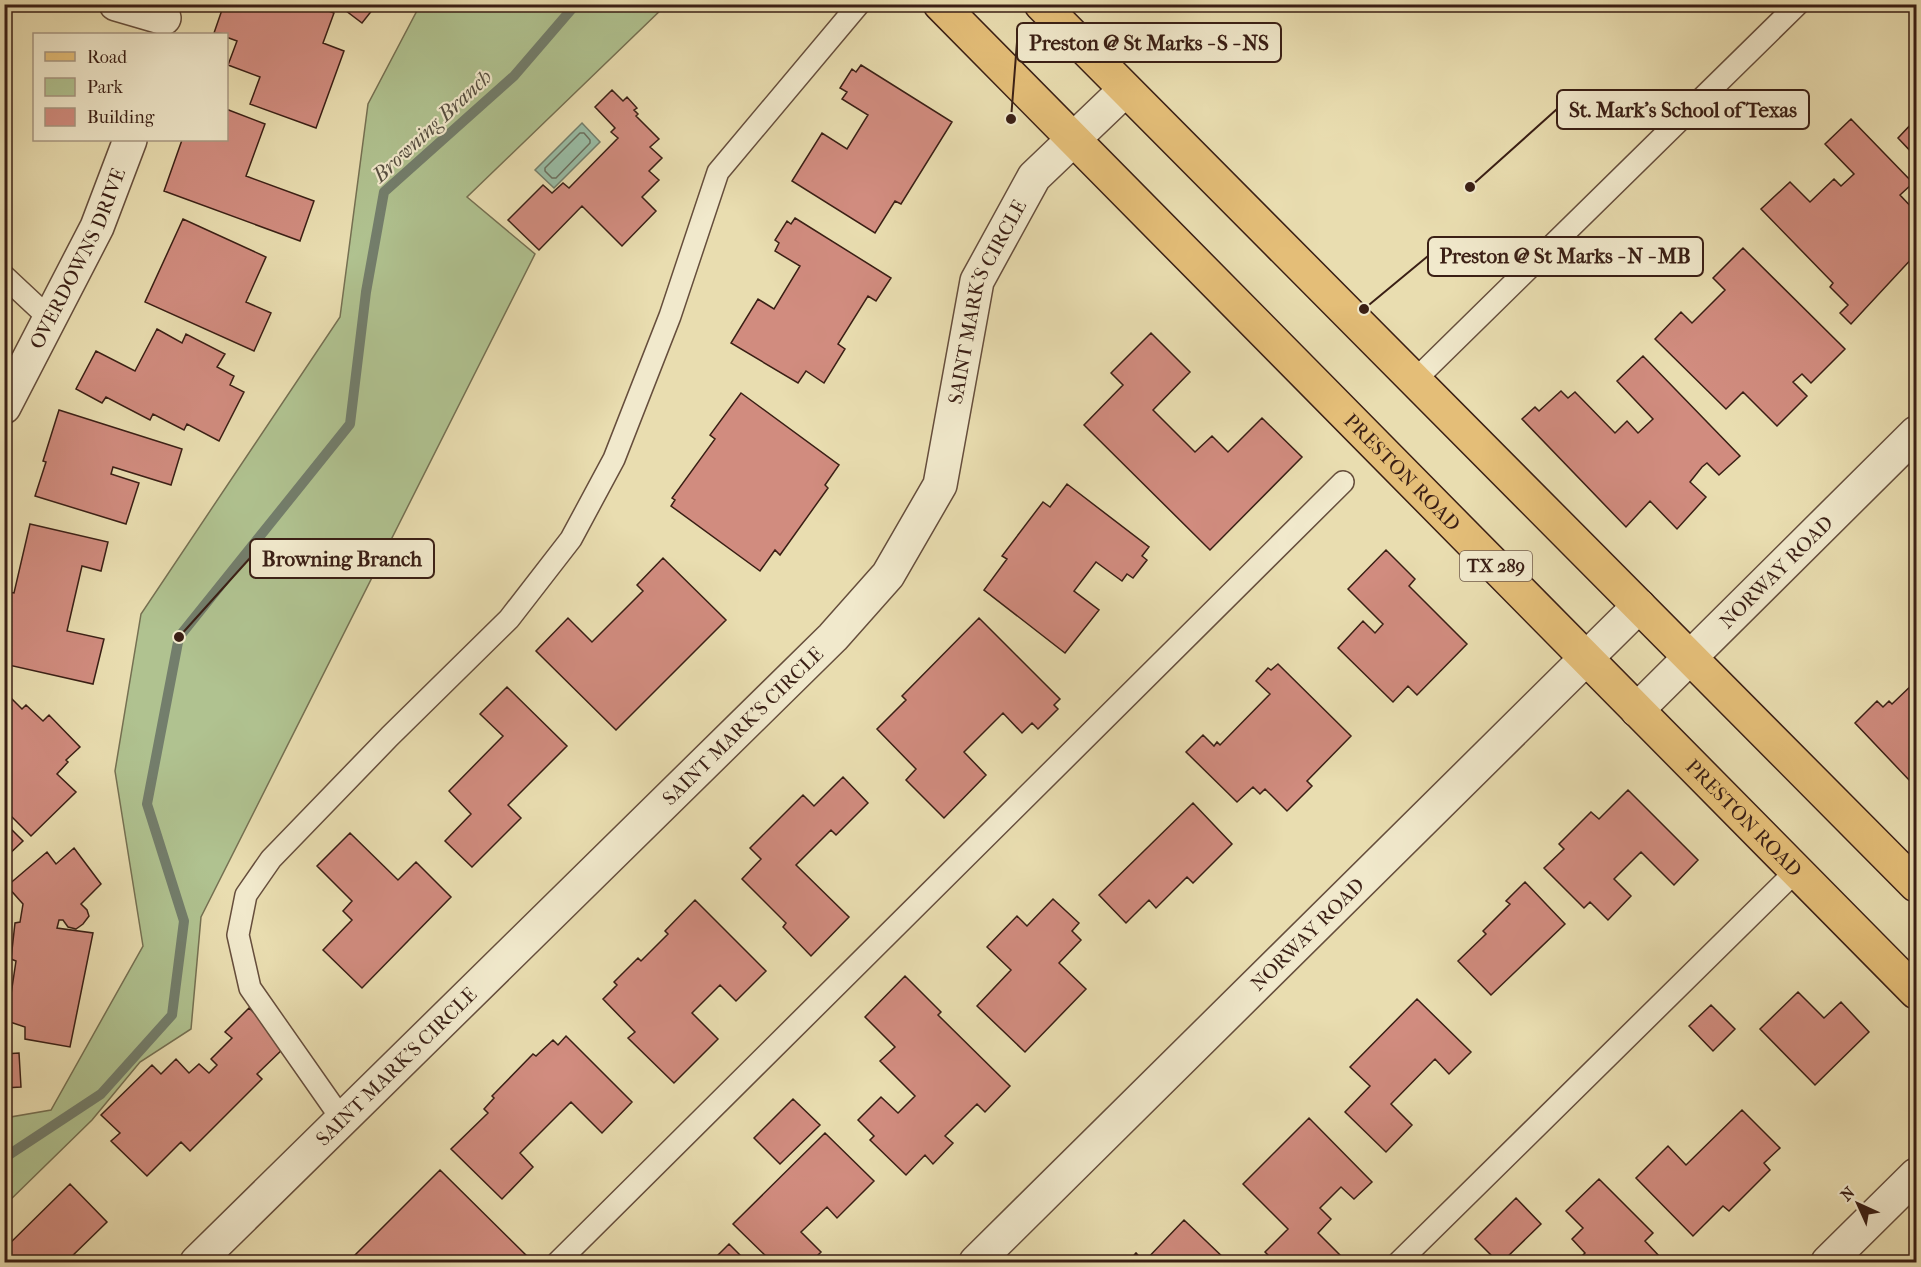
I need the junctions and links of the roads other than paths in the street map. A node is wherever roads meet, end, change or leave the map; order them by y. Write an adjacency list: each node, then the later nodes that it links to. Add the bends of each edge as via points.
1 (116, 4): 6 (street)
2 (859, 4): 23 (lane, via 718,172 670,316 614,459 571,539 509,619 271,859 246,895 238,935 250,988)
3 (940, 4): 8 (main road, PRESTON ROAD / TX 289)
4 (1041, 4): 7 (main road)
5 (1798, 4): 12 (lane)
6 (165, 19)
7 (1125, 90): 8 (street, SAINT MARK'S CIRCLE); 12 (main road)
8 (1074, 140): 17 (main road, PRESTON ROAD / TX 289); 23 (street, SAINT MARK'S CIRCLE, via 1034,177 977,281 940,485 888,575 832,637)
9 (130, 141): 11 (street, OVERDOWNS DRIVE, via 97,227)
10 (4, 276): 11 (lane)
11 (49, 318): 13 (street, OVERDOWNS DRIVE)
12 (1415, 380): 16 (main road)
13 (4, 407)
14 (1917, 433): 18 (street, NORWAY ROAD)
15 (1343, 482): 26 (lane)
16 (1639, 606): 17 (street, NORWAY ROAD); 18 (main road)
17 (1586, 657): 19 (main road, PRESTON ROAD / TX 289); 27 (street, NORWAY ROAD)
18 (1690, 658): 19 (street, NORWAY ROAD); 21 (main road)
19 (1637, 710): 20 (main road, PRESTON ROAD / TX 289)
20 (1797, 871): 22 (main road, PRESTON ROAD / TX 289); 28 (lane)
21 (1917, 885)
22 (1917, 992)
23 (341, 1118): 25 (street, SAINT MARK'S CIRCLE)
24 (1917, 1174): 29 (street)
25 (197, 1263)
26 (558, 1263)
27 (976, 1263)
28 (1399, 1263)
29 (1828, 1263)

